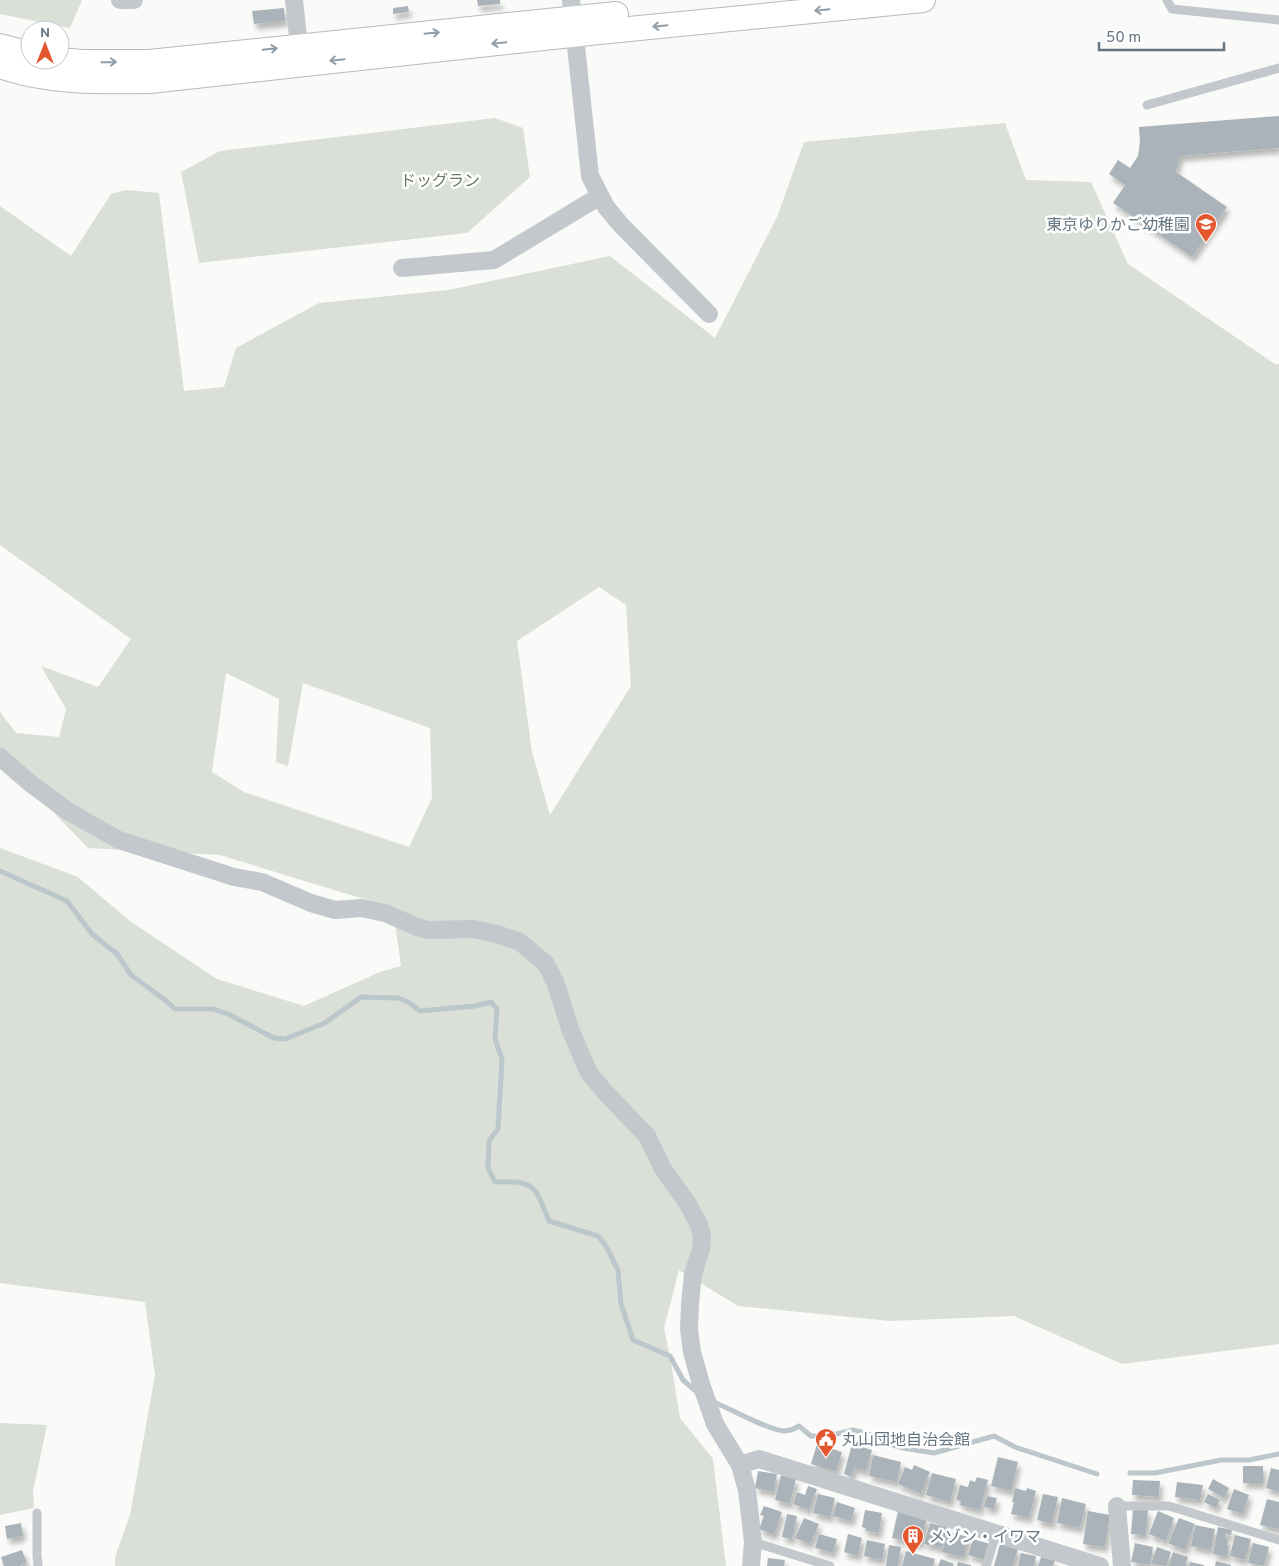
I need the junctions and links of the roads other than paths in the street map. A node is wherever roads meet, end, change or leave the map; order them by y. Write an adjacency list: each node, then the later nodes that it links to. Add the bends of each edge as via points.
1 (120, 0): 2 (street)
2 (134, 0)
3 (294, 0): 10 (street)
4 (760, 0): 7 (street)
5 (923, 0): 7 (street, one-way to 7)
6 (1167, 0): 8 (lane, via 1172,9)
7 (573, 18): 10 (street, one-way to 7); 13 (street, one-way to 13, via 150,81 72,80); 16 (street, via 590,176)
8 (1279, 20)
9 (0, 46): 11 (street)
10 (299, 46): 12 (street, one-way to 10, via 149,62)
11 (20, 51)
12 (70, 61)
13 (0, 66)
14 (1279, 68): 15 (lane)
15 (1147, 105)
16 (600, 196): 17 (street, via 494,260); 18 (street, via 621,225)
17 (402, 268)
18 (710, 314)
19 (0, 757): 20 (street, via 69,812 119,840 234,877 262,882 336,910 361,908 385,913 428,930 474,929 498,934 520,942 546,964 590,1073 647,1136 663,1169 699,1224 701,1249 693,1274 689,1329 692,1352 715,1424)
20 (740, 1465): 23 (street, via 759,1460); 25 (street, via 747,1490)
21 (1117, 1506): 24 (lane, via 1169,1506); 31 (street)
22 (37, 1513): 26 (lane)
23 (996, 1534): 29 (lane); 30 (street)
24 (1279, 1540)
25 (753, 1542): 27 (street); 28 (lane)
26 (38, 1566)
27 (751, 1566)
28 (830, 1566)
29 (986, 1566)
30 (1100, 1566)
31 (1122, 1566)

